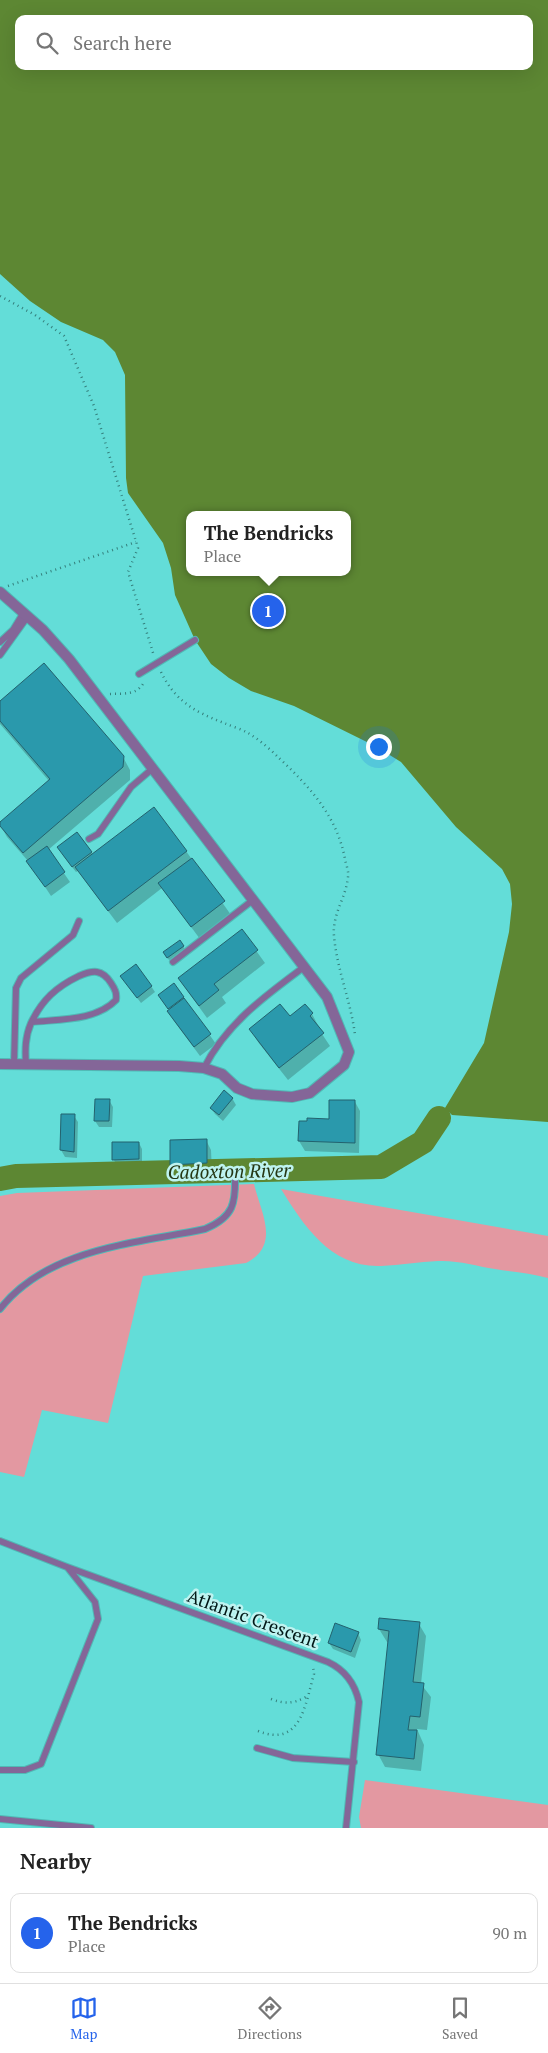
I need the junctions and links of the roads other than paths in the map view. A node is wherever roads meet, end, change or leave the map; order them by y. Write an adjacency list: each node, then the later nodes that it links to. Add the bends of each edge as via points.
1 (0, 590): 2 (street)
2 (26, 614): 4 (lane); 5 (lane); 7 (street, via 69,659)
3 (194, 640): 6 (lane)
4 (0, 642)
5 (0, 655)
6 (139, 674)
7 (152, 769): 8 (lane, via 131,787 98,834); 9 (street)
8 (89, 839)
9 (253, 900): 11 (lane); 12 (street)
10 (79, 921): 15 (lane, via 73,936 22,978 16,988)
11 (173, 962)
12 (304, 967): 17 (lane, via 239,1019 218,1044); 17 (street, via 327,997 349,1052 344,1064 310,1093 292,1097 252,1094 237,1088 222,1074)
13 (32, 1022): 13 (lane, via 55,990 88,972 98,971 106,976 117,993 116,1000 103,1010 59,1020); 16 (lane, via 25,1048)
14 (0, 1064): 15 (street)
15 (14, 1065): 16 (street)
16 (26, 1065): 17 (street)
17 (204, 1068)
18 (235, 1173): 19 (lane, via 236,1196 230,1212 217,1224 68,1258 38,1274)
19 (0, 1309)
20 (0, 1541): 21 (lane, Atlantic Crescent)
21 (67, 1567): 23 (lane, Atlantic Crescent, via 341,1669 355,1688 359,1702); 24 (lane, via 95,1602 98,1619 41,1764 25,1770)
22 (257, 1748): 23 (lane, via 293,1758)
23 (354, 1762): 27 (lane, Atlantic Crescent)
24 (0, 1770)
25 (0, 1819): 26 (lane)
26 (91, 1828)
27 (346, 1828)

